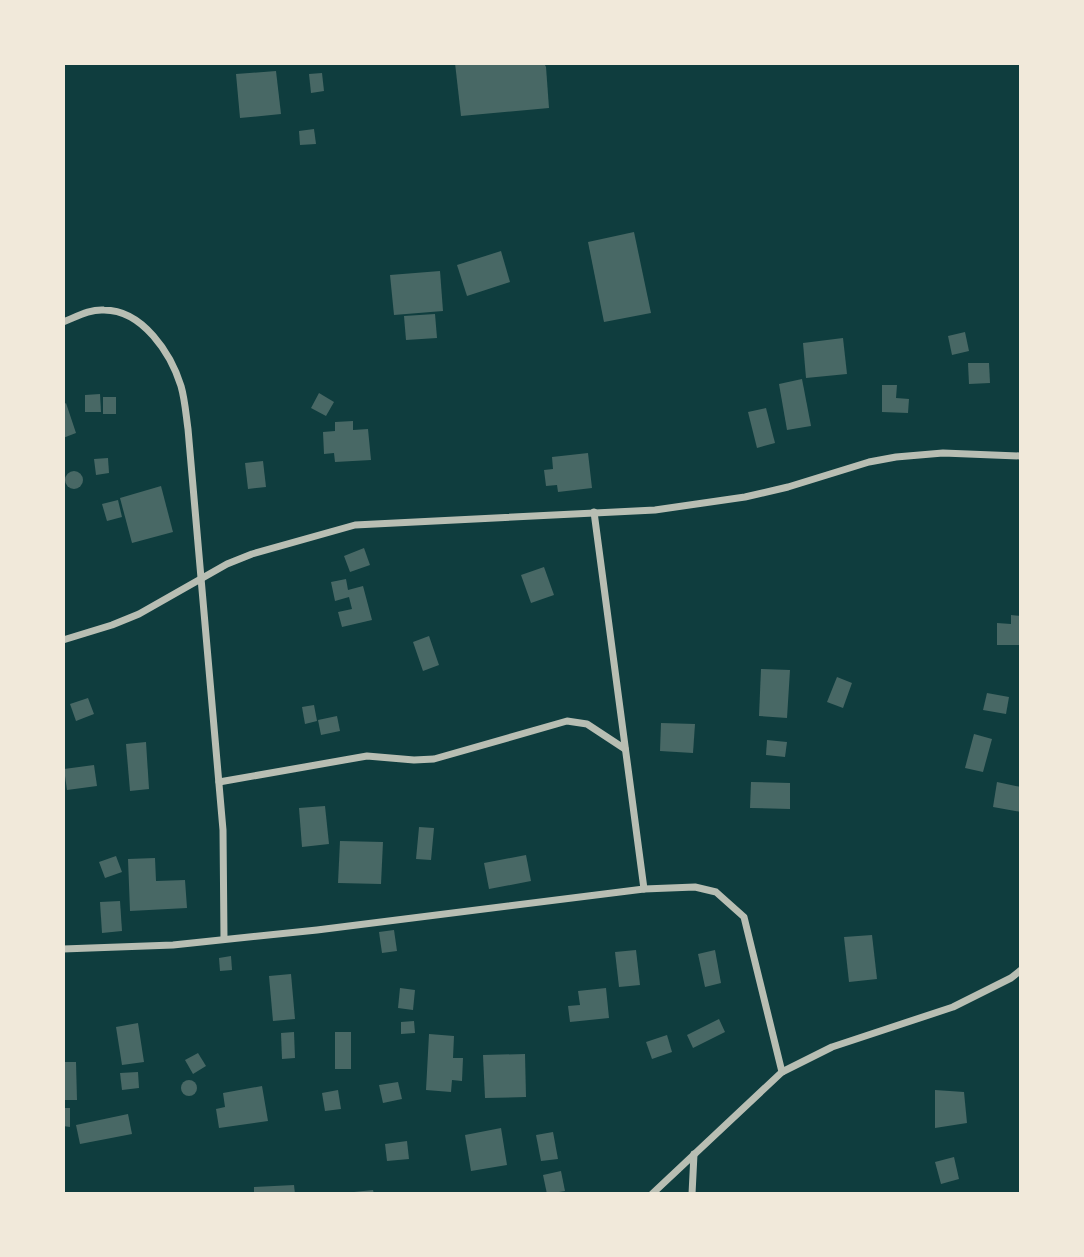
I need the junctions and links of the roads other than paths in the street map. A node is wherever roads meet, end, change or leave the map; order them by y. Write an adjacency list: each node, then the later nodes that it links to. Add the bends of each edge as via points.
1 (63, 322): 4 (street, via 88,312 121,313 153,336 170,360 181,388 188,429)
2 (1021, 456): 3 (street, via 943,453 896,457 745,497 655,510)
3 (594, 512): 4 (street, via 355,525 252,554); 6 (street)
4 (202, 578): 5 (street, via 139,614); 7 (street)
5 (63, 640)
6 (625, 749): 7 (street, via 587,724 567,722 434,759 367,756); 8 (street)
7 (219, 782): 9 (street)
8 (644, 889): 9 (street); 12 (street, via 695,887 716,892 744,917)
9 (224, 938): 10 (street, via 173,945)
10 (63, 949)
11 (1021, 970): 12 (street, via 953,1007 832,1047)
12 (782, 1072): 13 (street)
13 (694, 1154): 14 (street); 15 (street)
14 (652, 1194)
15 (692, 1194)

